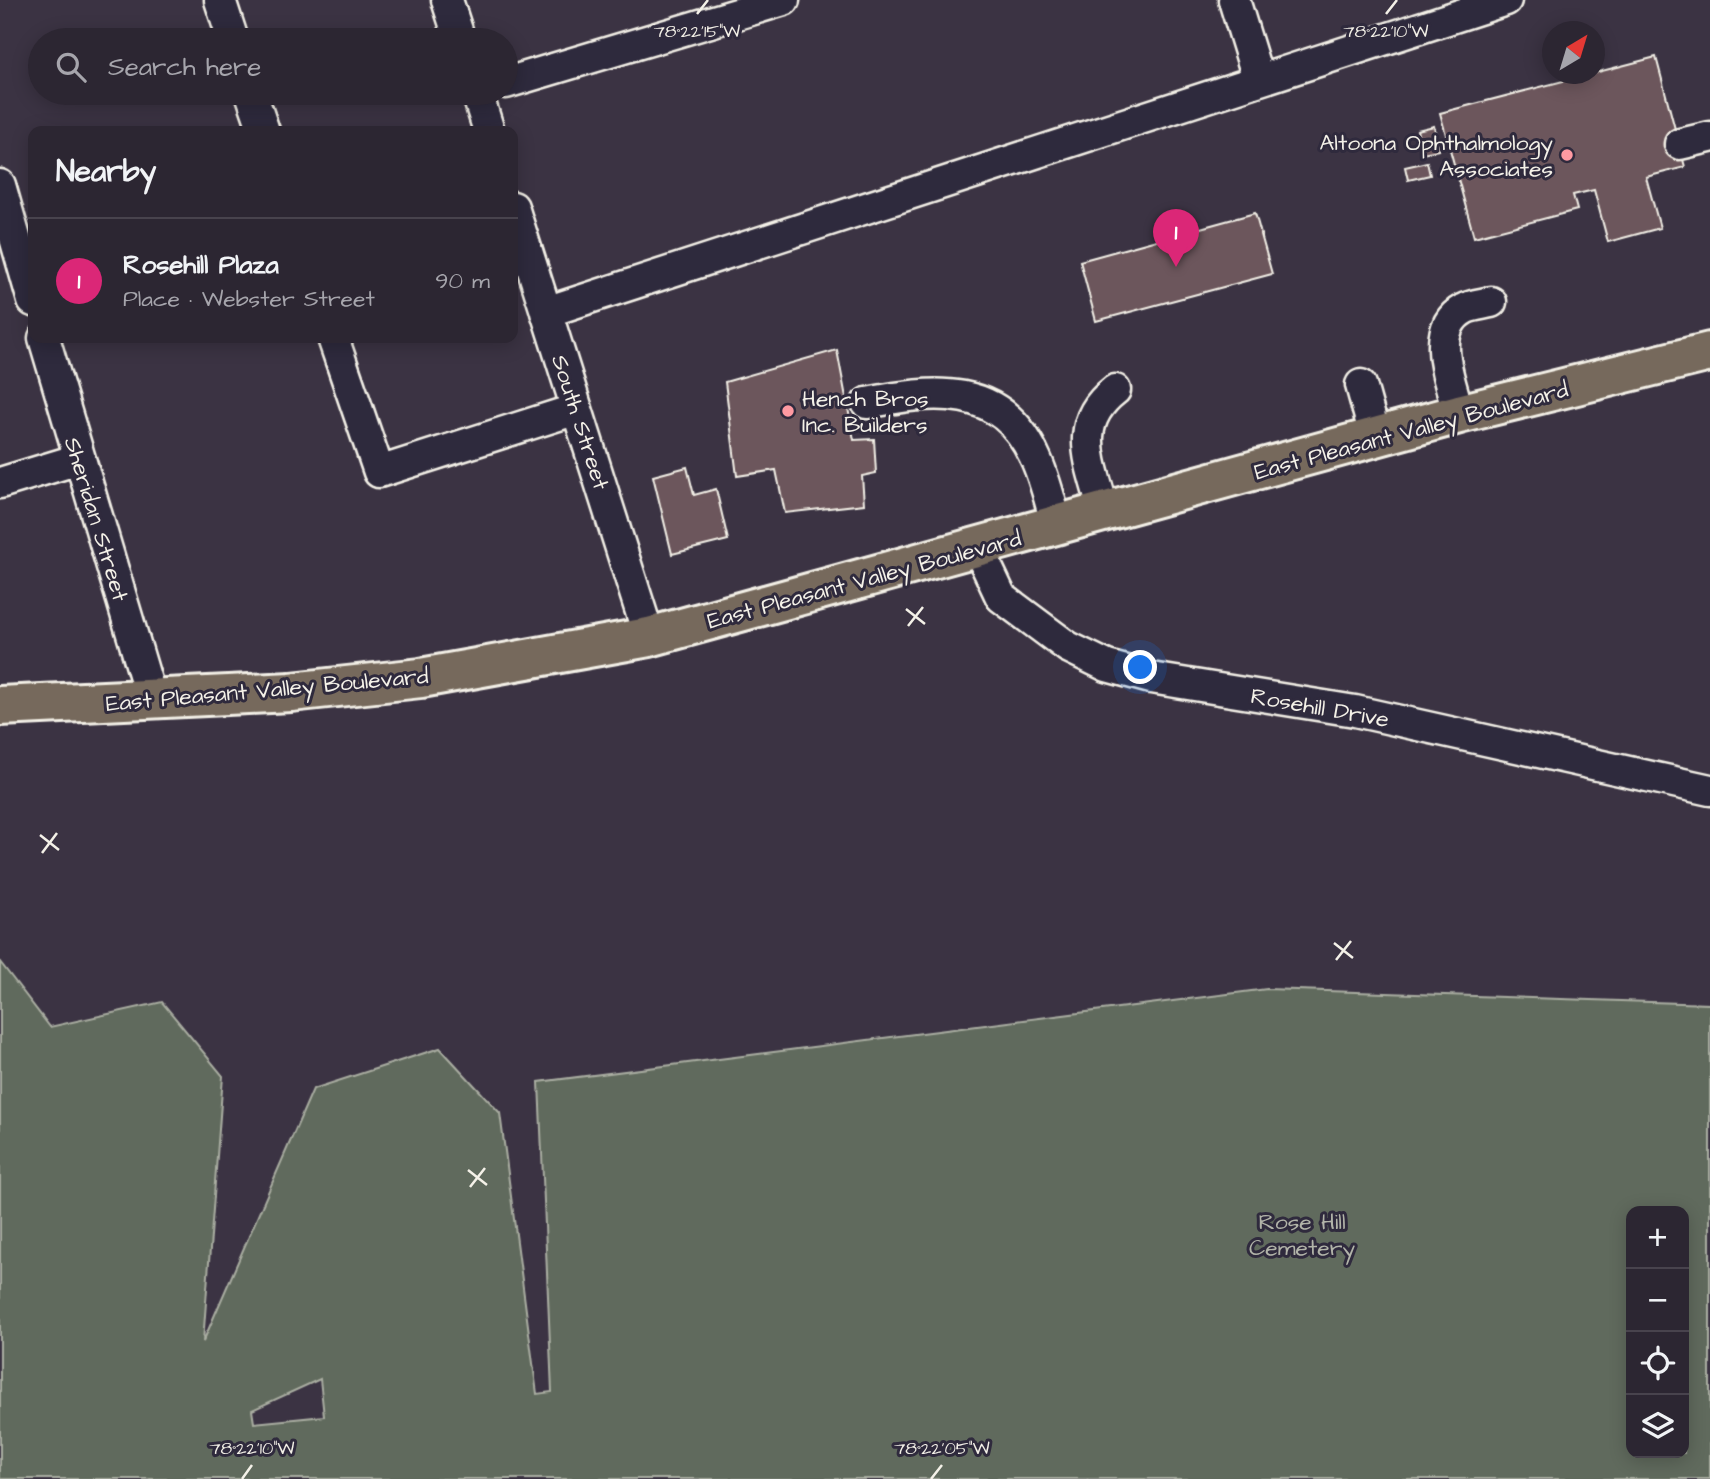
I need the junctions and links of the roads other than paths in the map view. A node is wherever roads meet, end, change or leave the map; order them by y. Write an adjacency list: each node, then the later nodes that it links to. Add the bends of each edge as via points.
1 (220, 0): 6 (street)
2 (447, 0): 7 (street)
3 (784, 0): 9 (street)
4 (1234, 0): 8 (street)
5 (1506, 0): 8 (street)
6 (229, 28)
7 (456, 28)
8 (1258, 78): 20 (street)
9 (518, 79)
10 (255, 105): 12 (street)
11 (481, 105): 13 (street)
12 (262, 126)
13 (487, 126)
14 (1710, 137): 15 (street)
15 (1680, 144)
16 (0, 186): 18 (street)
17 (518, 223): 20 (street, South Street)
18 (28, 284)
19 (1491, 302): 28 (street, via 1465,308 1445,332 1444,353)
20 (546, 312): 27 (street, South Street)
21 (45, 343): 30 (street, Sheridan Street)
22 (335, 343): 27 (street, via 379,472)
23 (1710, 352): 28 (main road, East Pleasant Valley Boulevard)
24 (1361, 385): 29 (street)
25 (1115, 390): 32 (street, via 1092,412 1086,428)
26 (867, 403): 33 (street, via 934,394 985,401 1023,436 1041,471)
27 (577, 409): 35 (street, South Street)
28 (1459, 414): 29 (main road, East Pleasant Valley Boulevard)
29 (1376, 439): 32 (main road, East Pleasant Valley Boulevard)
30 (79, 459): 31 (street); 36 (street, Sheridan Street)
31 (0, 482)
32 (1104, 512): 33 (main road, East Pleasant Valley Boulevard)
33 (1057, 526): 34 (main road, East Pleasant Valley Boulevard)
34 (978, 548): 35 (main road, East Pleasant Valley Boulevard); 38 (street, Rosehill Drive, via 1001,597 1068,647 1107,666 1150,678 1355,711)
35 (649, 638): 36 (main road, East Pleasant Valley Boulevard, via 421,678)
36 (152, 701): 37 (main road, East Pleasant Valley Boulevard)
37 (0, 706)
38 (1710, 790)

